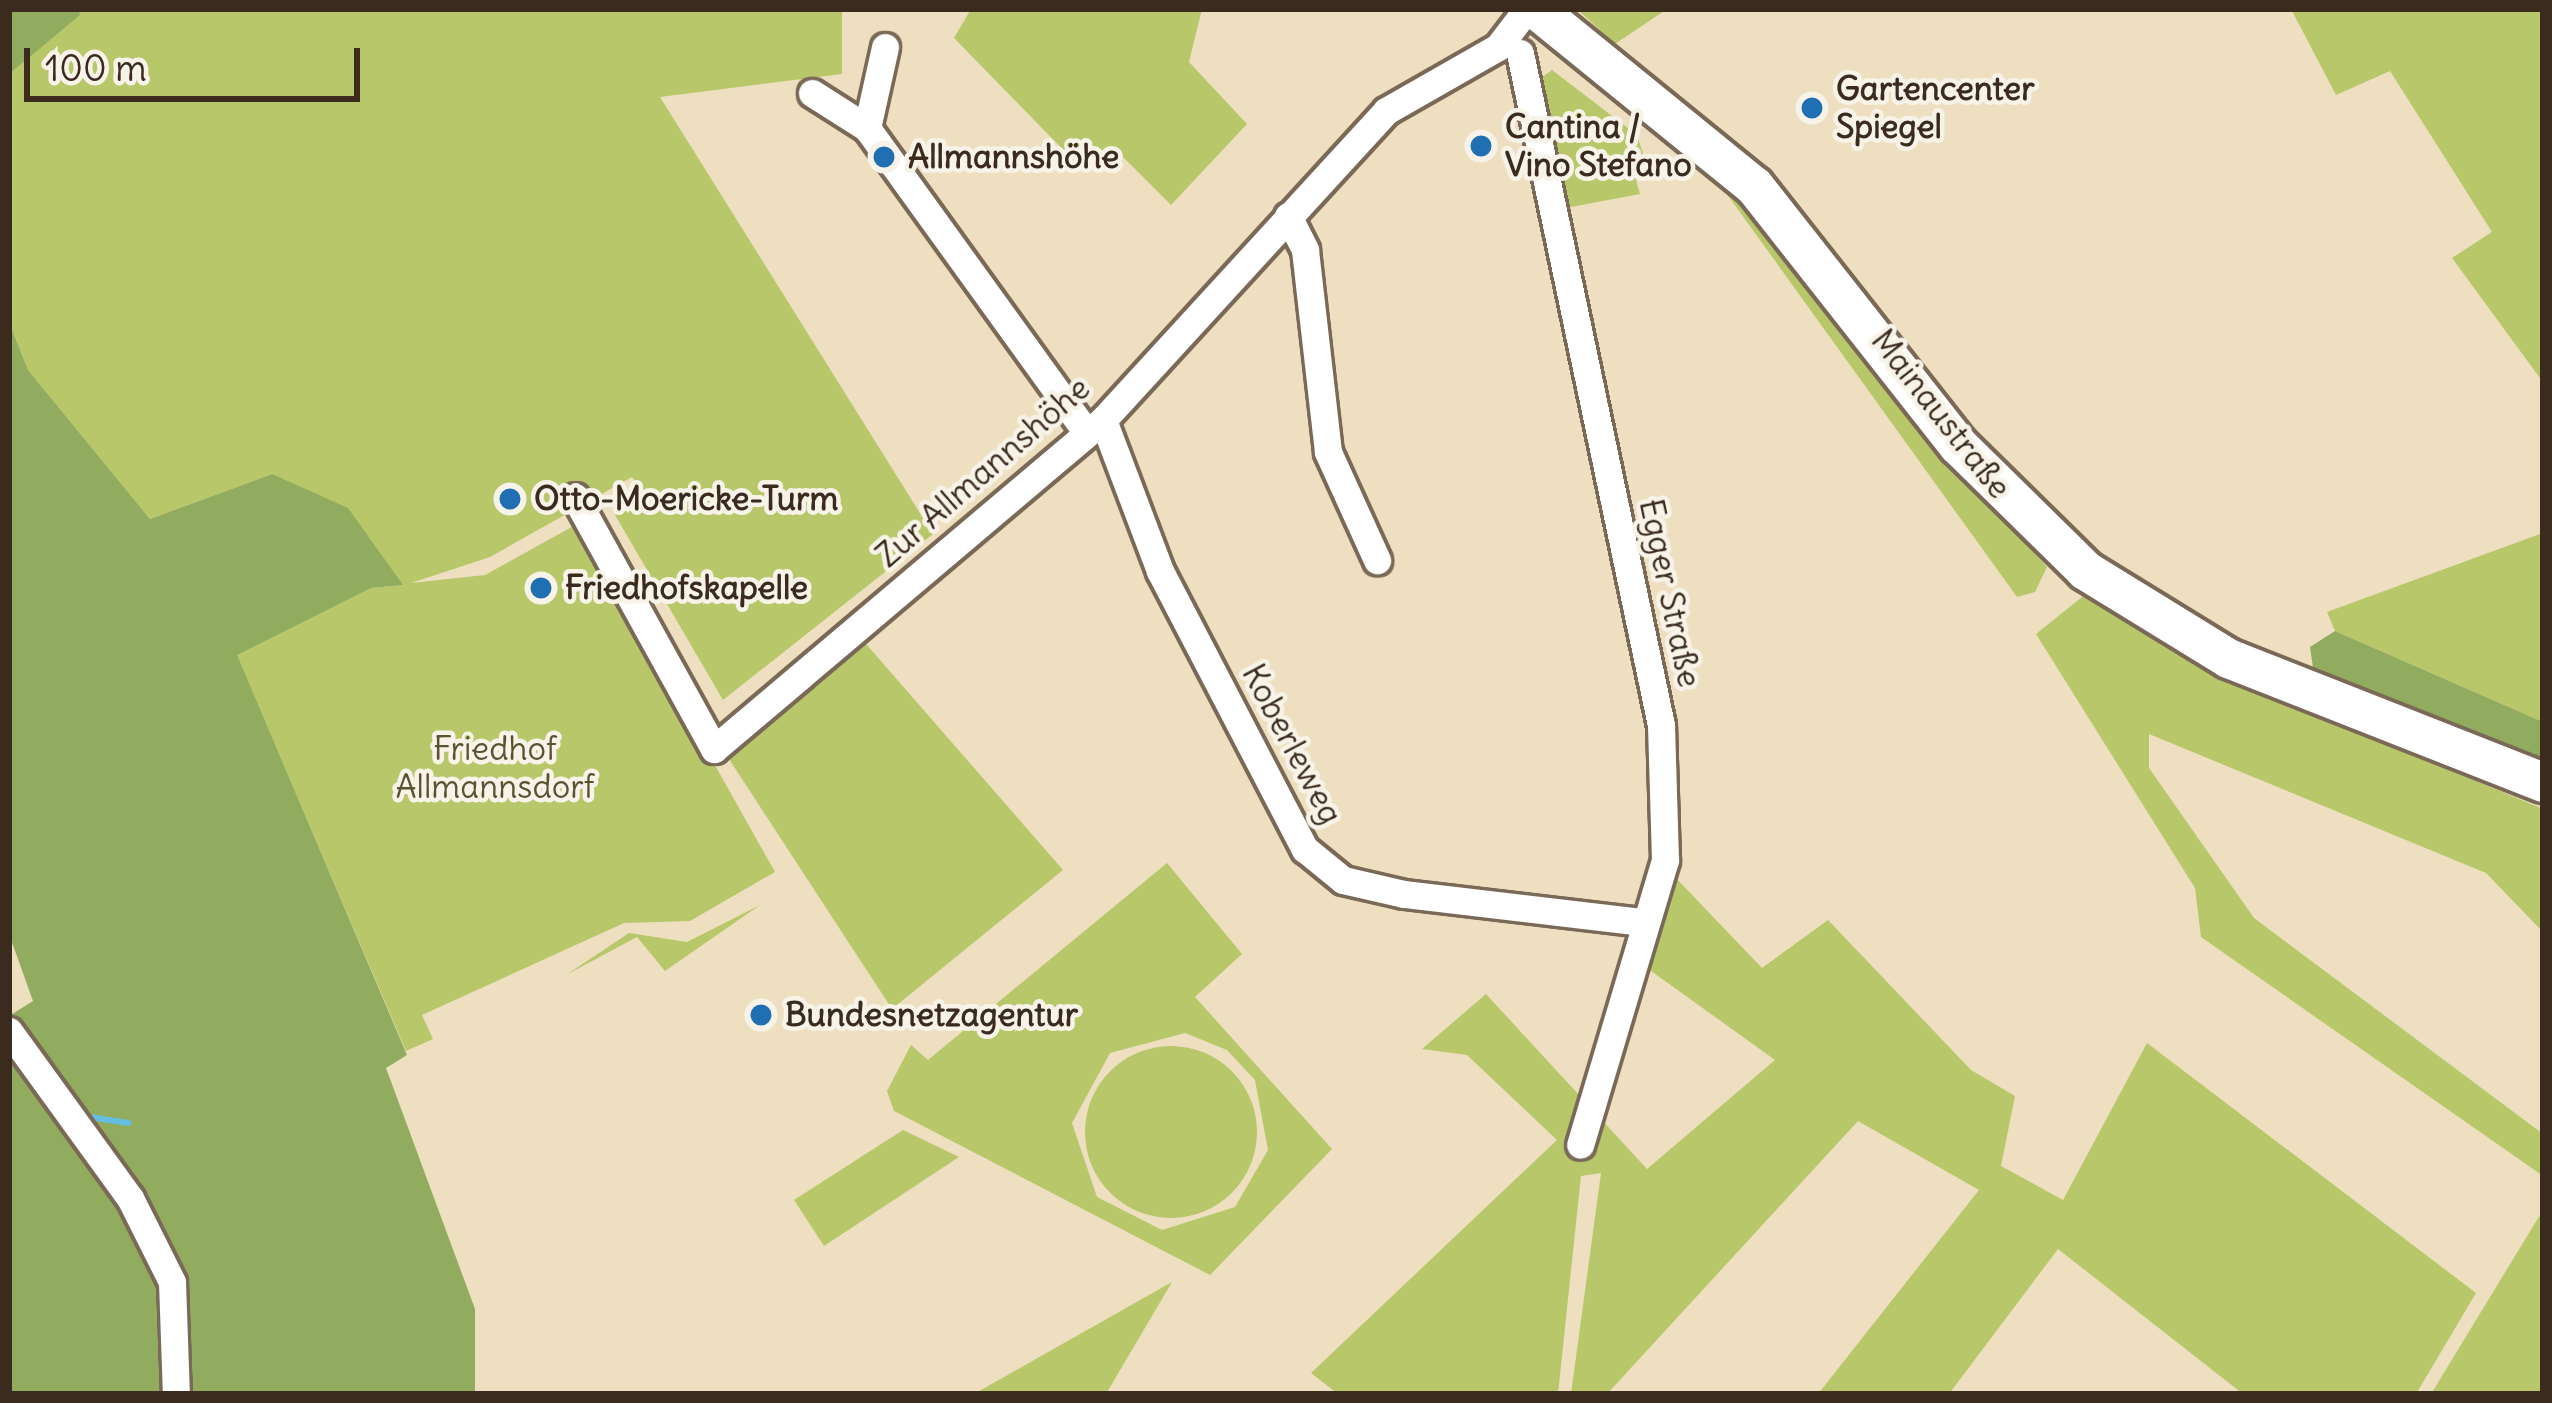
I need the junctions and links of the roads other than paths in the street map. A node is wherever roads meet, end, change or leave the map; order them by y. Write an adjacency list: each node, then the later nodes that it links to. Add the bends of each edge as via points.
1 (1539, 14): 3 (street, Zur Allmannshöhe); 10 (main road, Mainaustraße, via 1754,186 1958,445 2085,570 2228,658)
2 (885, 47): 5 (street)
3 (1509, 50): 6 (street, Zur Allmannshöhe, via 1386,111); 11 (street, Egger Straße, via 1661,725 1665,860)
4 (812, 93): 5 (street, Koberleweg)
5 (867, 128): 7 (street, Koberleweg)
6 (1288, 216): 7 (street, Zur Allmannshöhe); 9 (street, via 1304,250 1328,452)
7 (1093, 425): 8 (street, Zur Allmannshöhe, via 713,749); 11 (street, Koberleweg, via 1304,849 1343,880 1404,894)
8 (575, 497)
9 (1377, 560)
10 (2543, 782)
11 (1642, 922): 13 (street, Egger Straße)
12 (9, 1030): 14 (street, via 130,1198 172,1282)
13 (1580, 1145)
14 (176, 1394)

